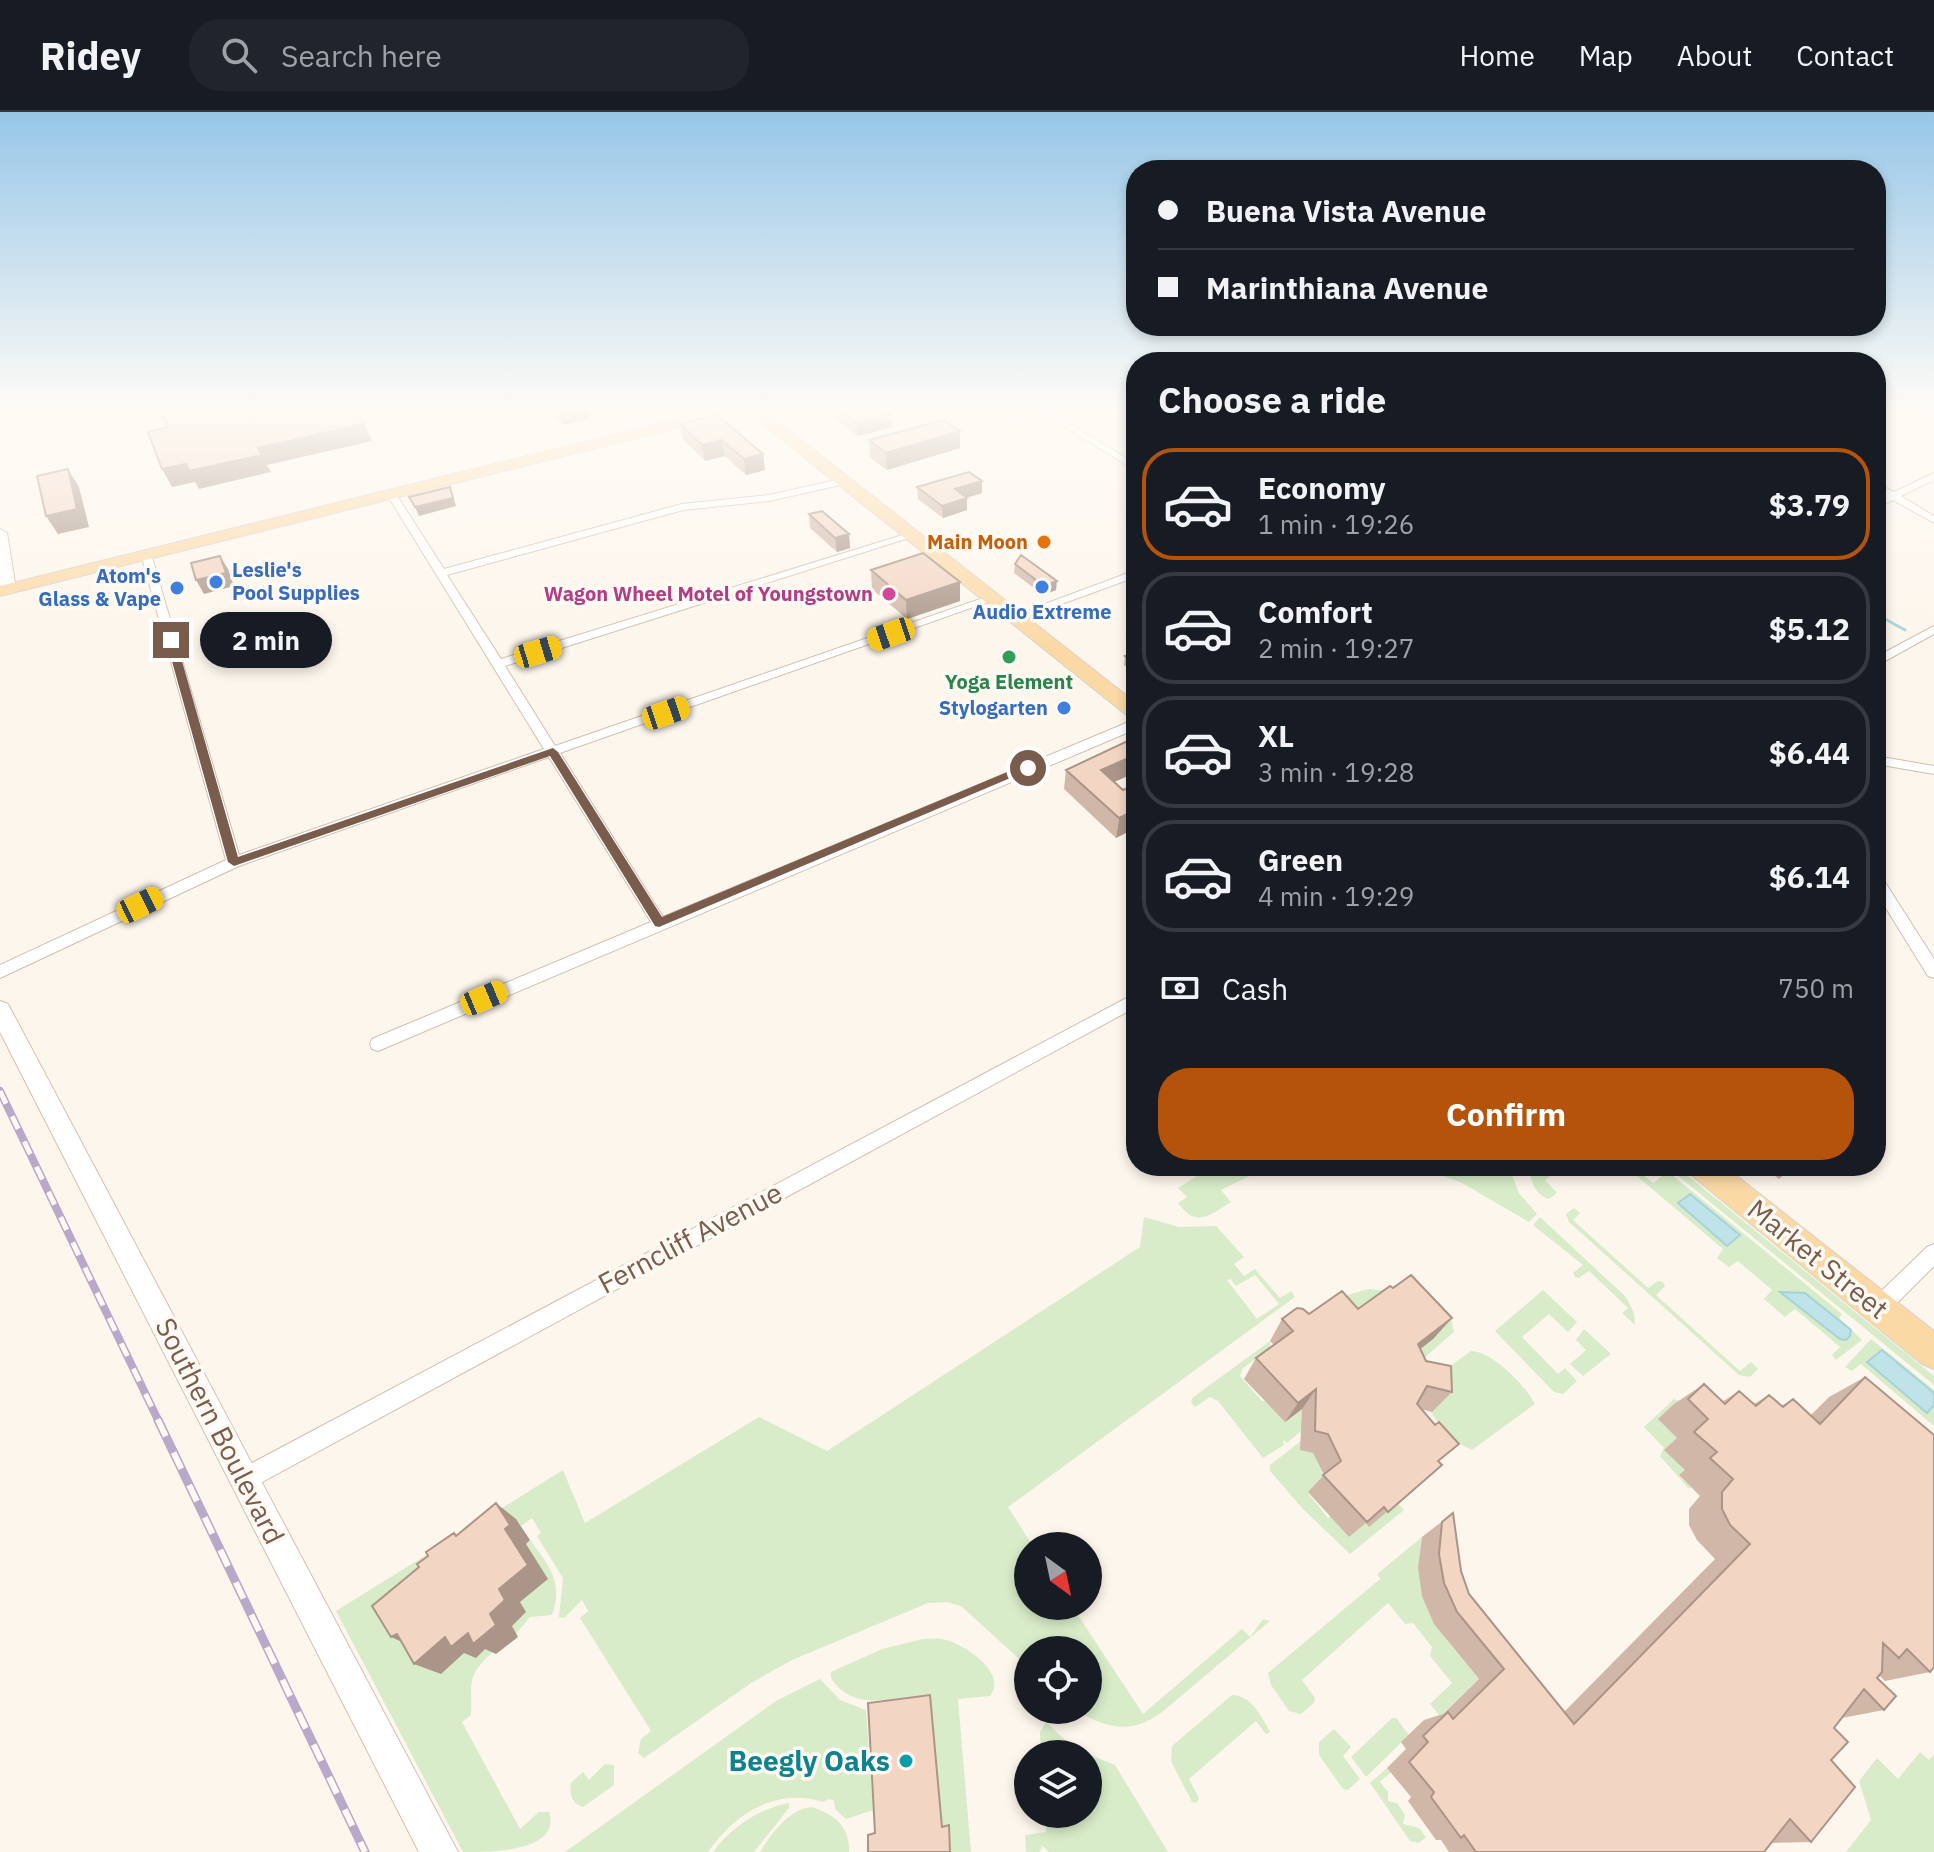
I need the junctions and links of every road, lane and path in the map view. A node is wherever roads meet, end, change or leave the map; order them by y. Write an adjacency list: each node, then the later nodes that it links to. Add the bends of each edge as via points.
1 (415, 487): 6 (main road)
2 (818, 487): 13 (street, via 670,510)
3 (854, 487): 11 (main road)
4 (1911, 487): 7 (street)
5 (1886, 492): 7 (street)
6 (391, 493): 12 (main road); 13 (street)
7 (1893, 496): 8 (street); 9 (street)
8 (1886, 500)
9 (1934, 520)
10 (0, 533): 15 (street)
11 (913, 535): 16 (main road); 20 (street)
12 (146, 554): 15 (main road); 26 (street)
13 (441, 573): 20 (street)
14 (1126, 577): 17 (street)
15 (4, 590)
16 (993, 598): 17 (main road); 23 (street)
17 (1016, 617): 21 (main road)
18 (1934, 629): 19 (street)
19 (1886, 656)
20 (498, 664): 23 (street)
21 (1126, 700)
22 (1126, 728): 28 (street)
23 (553, 752): 26 (street); 28 (street)
24 (1886, 762): 25 (street)
25 (1934, 770)
26 (234, 862): 29 (street)
27 (1886, 904): 30 (street)
28 (659, 923): 33 (street)
29 (0, 972)
30 (1934, 972)
31 (1126, 1004): 38 (street, Ferncliff Avenue)
32 (0, 1010): 38 (street, Southern Boulevard)
33 (378, 1044)
34 (1714, 1176): 36 (main road, Market Street)
35 (1934, 1253): 36 (street)
36 (1878, 1308): 37 (main road, Market Street)
37 (1934, 1352)
38 (245, 1479): 39 (street, Southern Boulevard)
39 (439, 1852)

